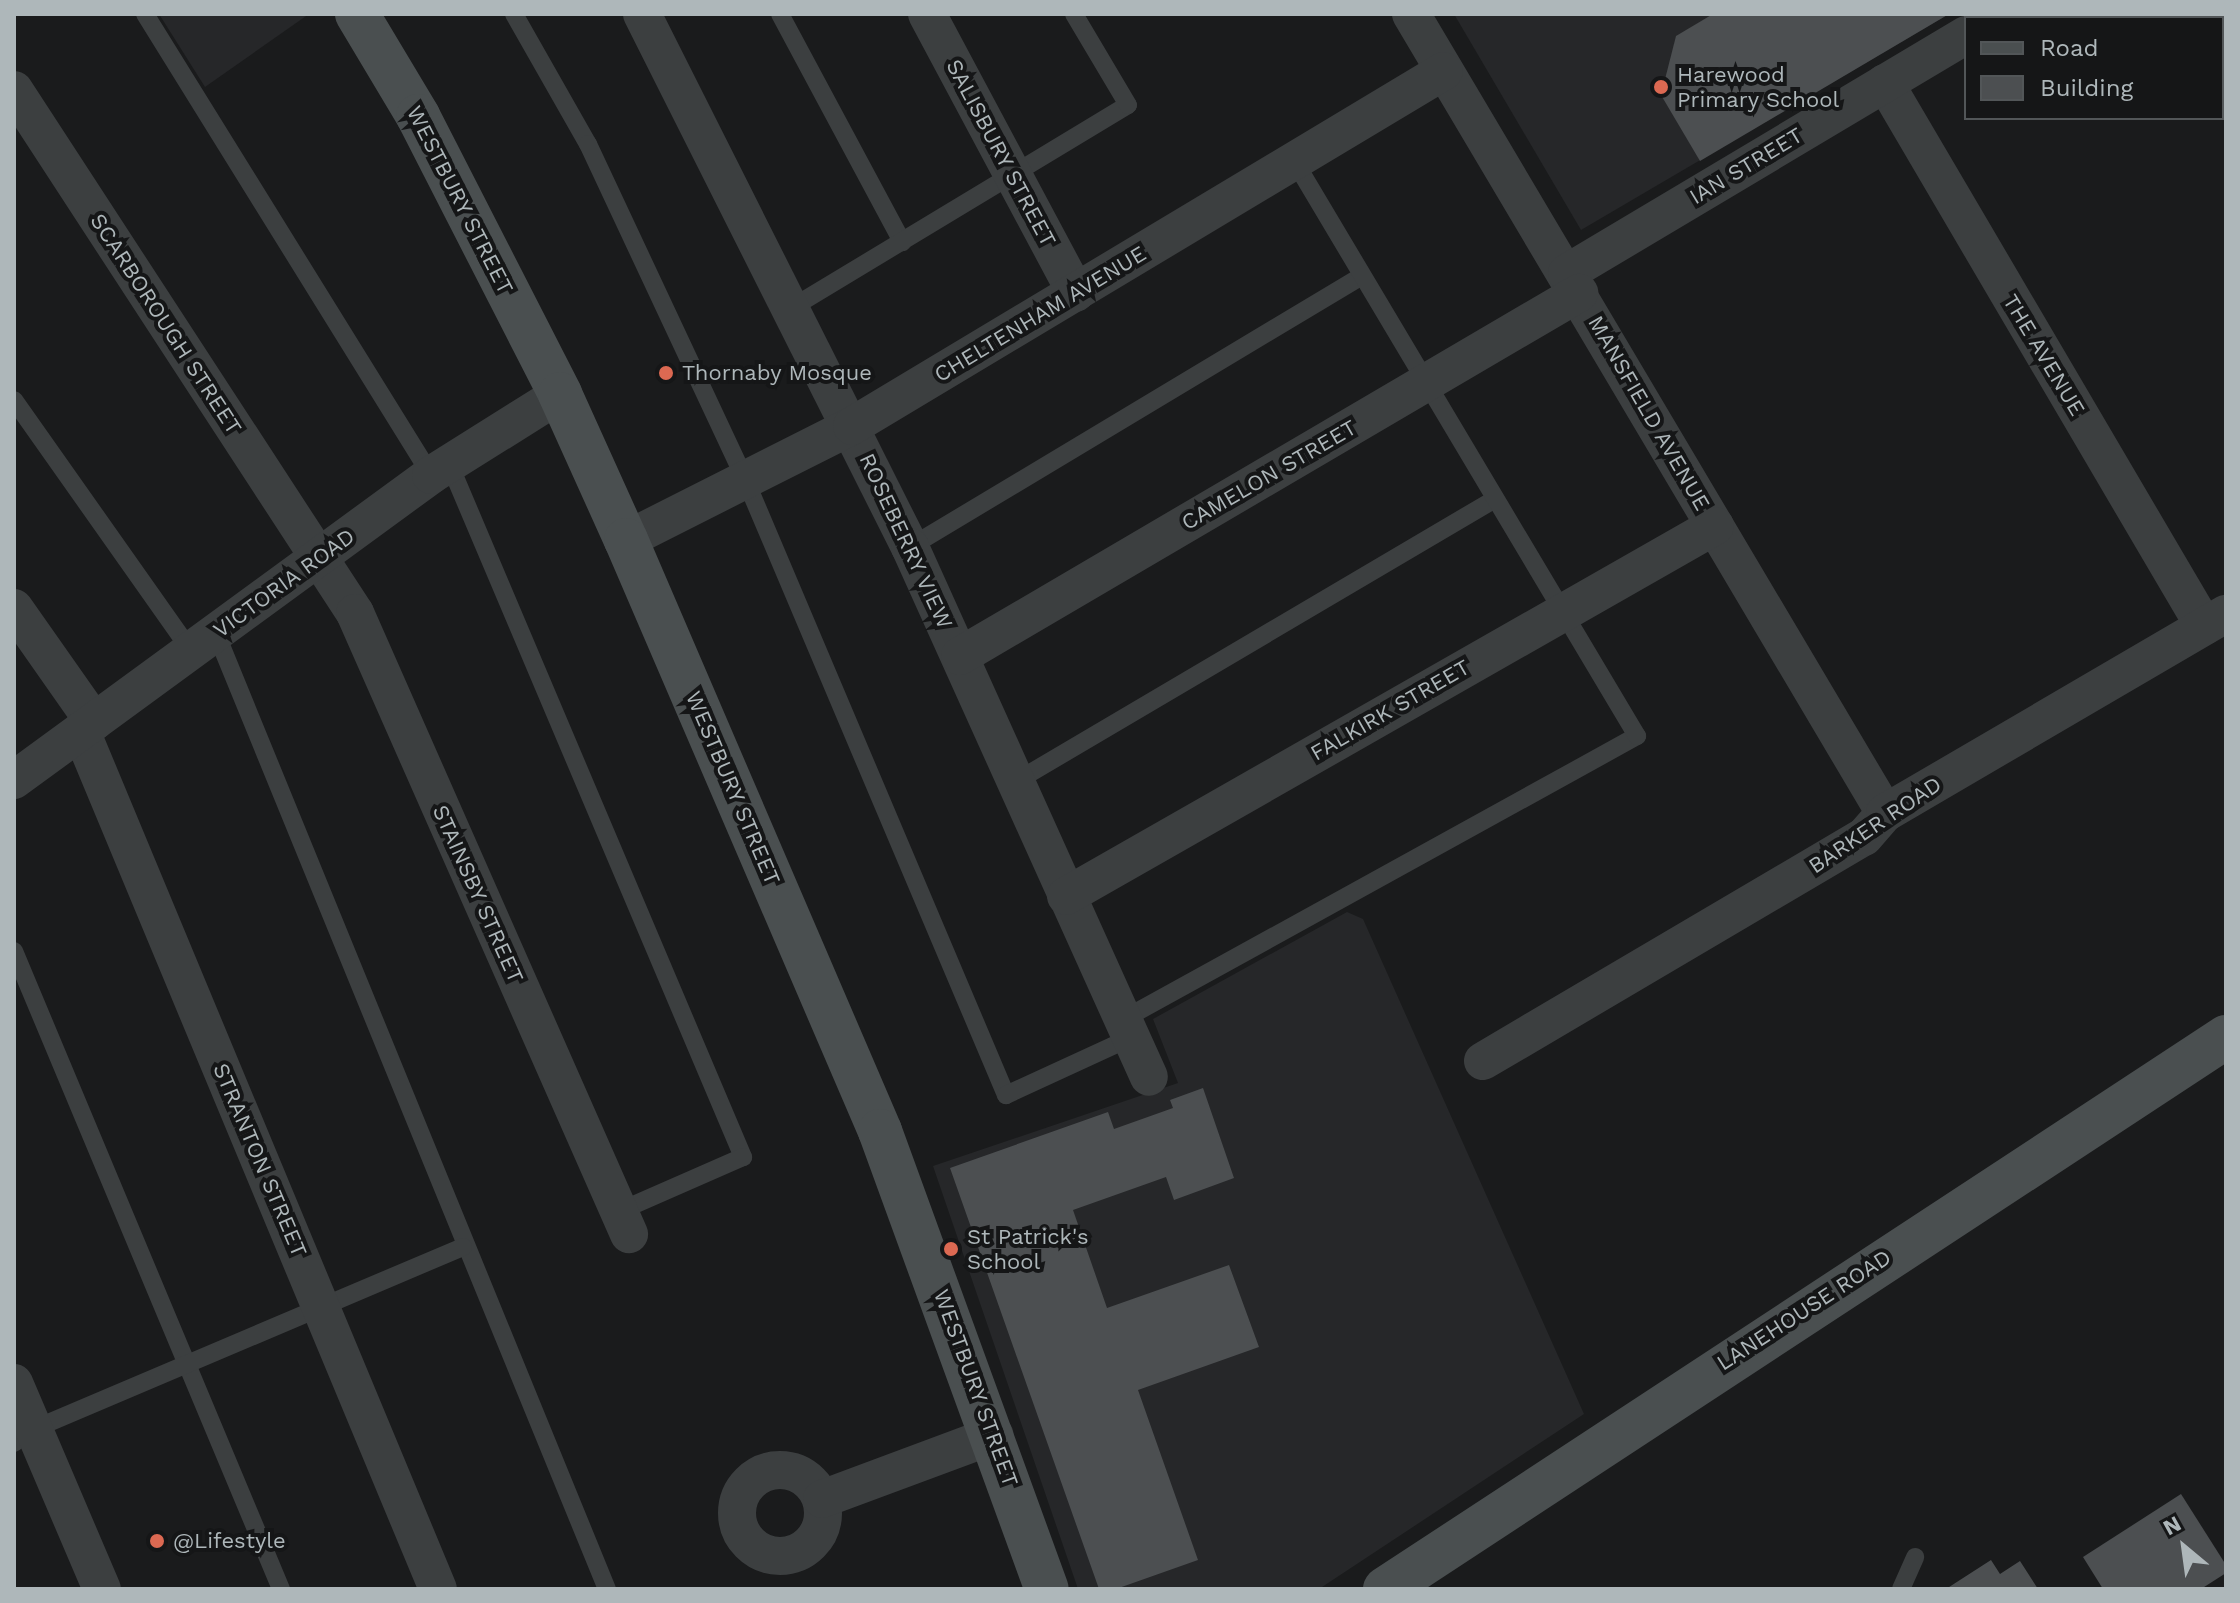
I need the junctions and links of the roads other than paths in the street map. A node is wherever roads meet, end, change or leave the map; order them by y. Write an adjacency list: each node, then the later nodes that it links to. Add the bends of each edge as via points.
1 (145, 14): 24 (lane)
2 (357, 14): 21 (street, WESTBURY STREET, via 418,116)
3 (514, 14): 25 (lane, via 588,144)
4 (642, 14): 19 (street, ROSEBERRY VIEW)
5 (780, 14): 15 (lane)
6 (927, 14): 14 (street, SALISBURY STREET)
7 (1074, 14): 14 (lane, via 1128,105)
8 (1411, 14): 10 (street, MANSFIELD AVENUE)
9 (1964, 36): 11 (street, IAN STREET)
10 (1444, 71): 13 (street, CHELTENHAM AVENUE); 17 (street, MANSFIELD AVENUE)
11 (1885, 83): 17 (street, IAN STREET); 33 (street, THE AVENUE)
12 (15, 93): 30 (street, SCARBOROUGH STREET)
13 (1295, 162): 16 (lane); 18 (street, CHELTENHAM AVENUE)
14 (1013, 175): 15 (lane); 18 (street, SALISBURY STREET)
15 (902, 242): 19 (lane)
16 (1360, 277): 20 (lane); 29 (lane)
17 (1573, 283): 20 (street, CAMELON STREET); 27 (street, MANSFIELD AVENUE)
18 (1076, 293): 23 (street, CHELTENHAM AVENUE)
19 (793, 307): 23 (street, ROSEBERRY VIEW)
20 (1426, 383): 26 (lane); 35 (street, CAMELON STREET)
21 (560, 394): 24 (street, VICTORIA ROAD); 28 (street, WESTBURY STREET)
22 (14, 400): 34 (lane)
23 (852, 426): 25 (street, CHELTENHAM AVENUE); 29 (street, ROSEBERRY VIEW)
24 (440, 469): 30 (street, VICTORIA ROAD); 46 (lane, via 743,1157)
25 (746, 481): 28 (street, CHELTENHAM AVENUE); 42 (lane, via 1006,1095)
26 (1495, 499): 32 (lane); 38 (lane)
27 (1715, 526): 32 (street, FALKIRK STREET); 39 (street, MANSFIELD AVENUE)
28 (626, 540): 51 (street, WESTBURY STREET, via 874,1117)
29 (910, 547): 35 (street, ROSEBERRY VIEW)
30 (319, 559): 34 (street, VICTORIA ROAD); 46 (street, STAINSBY STREET, via 355,613)
31 (14, 608): 36 (street, STRANTON STREET)
32 (1562, 611): 40 (street, FALKIRK STREET); 42 (lane, via 1637,736)
33 (2215, 620): 39 (street, BARKER ROAD)
34 (203, 642): 36 (street, VICTORIA ROAD); 47 (lane)
35 (960, 656): 38 (street, ROSEBERRY VIEW)
36 (87, 726): 37 (street, VICTORIA ROAD); 48 (street, STRANTON STREET)
37 (14, 780)
38 (1015, 782): 40 (street, ROSEBERRY VIEW)
39 (1885, 813): 44 (street, BARKER ROAD, via 1864,837)
40 (1066, 896): 42 (street, ROSEBERRY VIEW)
41 (14, 951): 49 (lane)
42 (1128, 1028): 45 (street, ROSEBERRY VIEW)
43 (2226, 1037): 60 (street, LANEHOUSE ROAD)
44 (1483, 1061)
45 (1149, 1077)
46 (623, 1223)
47 (463, 1247): 48 (lane); 58 (lane)
48 (321, 1307): 49 (lane); 57 (street, STRANTON STREET)
49 (186, 1364): 52 (lane); 56 (lane)
50 (14, 1383): 52 (street)
51 (994, 1435): 53 (street); 59 (street, WESTBURY STREET)
52 (24, 1436): 55 (street)
53 (822, 1499)
54 (1915, 1557): 61 (lane)
55 (102, 1589)
56 (281, 1589)
57 (438, 1589)
58 (607, 1589)
59 (1047, 1589)
60 (1385, 1589)
61 (1901, 1589)

